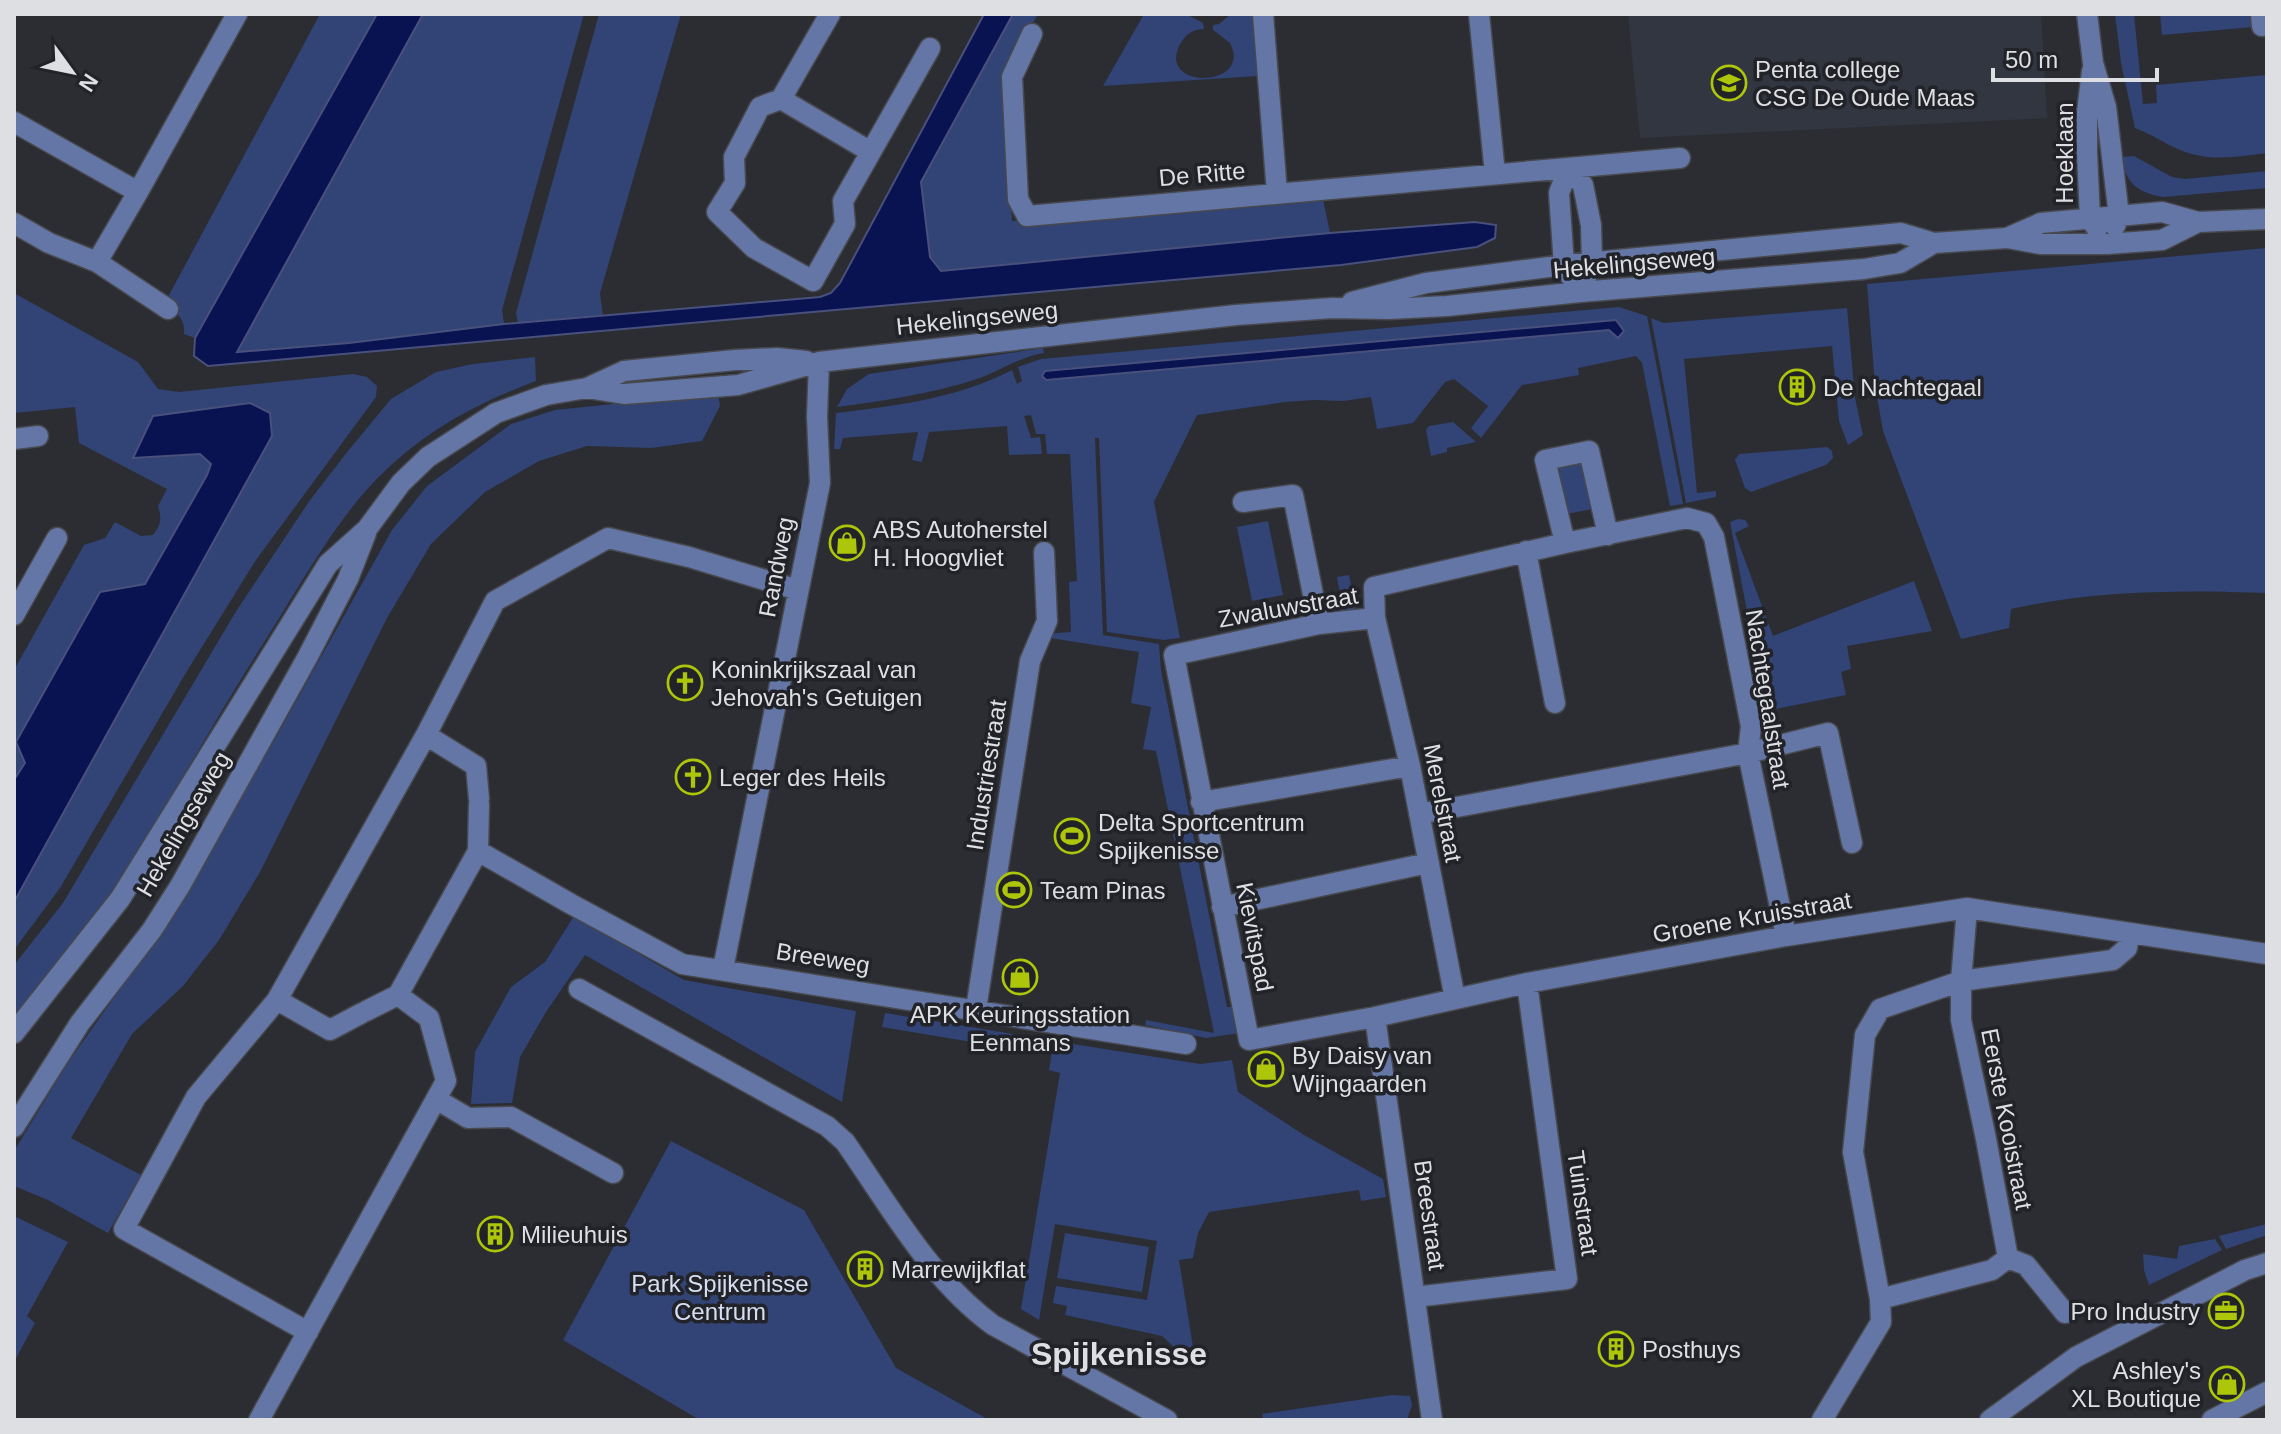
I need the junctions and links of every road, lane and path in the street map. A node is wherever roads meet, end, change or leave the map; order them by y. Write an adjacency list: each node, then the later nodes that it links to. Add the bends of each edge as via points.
1 (237, 14): 15 (street)
2 (830, 14): 9 (street)
3 (1263, 14): 16 (street)
4 (1479, 14): 14 (street)
5 (2087, 14): 8 (street, Hoeklaan)
6 (1032, 34): 16 (street, De Ritte, via 1012,77 1018,199 1027,216)
7 (930, 48): 11 (street)
8 (2093, 63): 17 (street, Hoeklaan, via 2106,107); 18 (street, Hoeklaan, via 2087,112)
9 (781, 99): 11 (street); 11 (street, via 760,107 734,157 735,183 717,212 754,248 813,281 845,224 843,201)
10 (14, 122): 15 (street)
11 (871, 152)
12 (1680, 158): 13 (street, De Ritte)
13 (1568, 169): 14 (street, De Ritte); 26 (street, via 1583,185); 27 (street, via 1559,193)
14 (1495, 174): 16 (street, De Ritte)
15 (138, 192): 25 (street)
16 (1277, 193)
17 (2119, 216): 18 (street, Hekelingseweg); 20 (street, Hekelingseweg, via 2162,212); 24 (street, Hoeklaan)
18 (2090, 218): 22 (street, Hekelingseweg, via 2041,223); 24 (street, Hoeklaan)
19 (2267, 219): 20 (street, Hekelingseweg)
20 (2198, 222): 24 (street, Hekelingseweg, via 2162,240)
21 (14, 223): 25 (street)
22 (2007, 238): 23 (street, Hekelingseweg); 24 (street, Hekelingseweg, via 2040,244)
23 (1934, 243): 26 (street, Hekelingseweg, via 1901,233); 28 (street, Hekelingseweg, via 1900,263 1864,269)
24 (2107, 244)
25 (97, 262): 30 (street)
26 (1592, 262): 27 (street, Hekelingseweg); 28 (street)
27 (1564, 265): 28 (street); 29 (street, Hekelingseweg, via 1426,283)
28 (1580, 292): 29 (street, Hekelingseweg, via 1447,306)
29 (1332, 308): 31 (street, Hekelingseweg)
30 (168, 309)
31 (819, 362): 35 (street, Hekelingseweg, via 777,358 624,371 587,388 546,395 496,413 428,457); 41 (street, Randweg, via 820,483)
32 (38, 436): 33 (street)
33 (14, 439)
34 (1243, 502): 44 (street, via 1293,495)
35 (367, 529): 69 (street, Hekelingseweg, via 328,564 120,899); 73 (street, Hekelingseweg, via 307,658 180,886 80,1023)
36 (1608, 535): 38 (street, Zwaluwstraat); 38 (street, via 1589,451 1545,460); 48 (street, Nachtegaalstraat, via 1687,518 1706,523 1714,537 1751,726)
37 (57, 538): 42 (street)
38 (1565, 543): 39 (street, Zwaluwstraat)
39 (1526, 551): 43 (street, Zwaluwstraat, via 1374,587); 46 (street)
40 (1044, 552): 67 (street, Industriestraat, via 1047,621 1030,661)
41 (798, 590): 47 (street, via 608,538 495,601); 60 (street, Randweg)
42 (14, 615)
43 (1375, 618): 44 (street, Zwaluwstraat); 49 (street, Merelstraat)
44 (1319, 624): 45 (street, Zwaluwstraat)
45 (1174, 655): 50 (street, Kievitspad)
46 (1555, 703)
47 (426, 735): 53 (street, via 476,766); 66 (street)
48 (1748, 753): 51 (street); 52 (street, via 1828,733); 58 (street, Nachtegaalstraat)
49 (1410, 766): 50 (street); 51 (street, Merelstraat)
50 (1201, 802): 55 (street, Kievitspad)
51 (1419, 814): 54 (street, Merelstraat)
52 (1852, 843)
53 (478, 851): 60 (street, Breeweg, via 682,964); 64 (street)
54 (1428, 863): 55 (street); 65 (street, Merelstraat)
55 (1222, 907): 70 (street, Kievitspad)
56 (1967, 908): 57 (street, Groene Kruisstraat); 58 (street, Groene Kruisstraat); 61 (street, Eerste Kooistraat)
57 (2129, 933): 59 (street, Groene Kruisstraat); 61 (street, via 2127,948 2113,960)
58 (1786, 936): 62 (street, Groene Kruisstraat)
59 (2267, 954)
60 (723, 969): 67 (street, Breeweg)
61 (1961, 981): 75 (street, Eerste Kooistraat, via 1961,1020); 78 (street, via 1880,1009 1865,1035 1853,1152)
62 (1527, 983): 65 (street, Groene Kruisstraat); 77 (street, Tuinstraat, via 1567,1279)
63 (579, 989): 83 (street, via 827,1126 845,1142 943,1279 970,1308)
64 (398, 995): 66 (street, via 330,1030); 72 (street, via 429,1018)
65 (1455, 999): 68 (street, Groene Kruisstraat)
66 (277, 1000): 80 (street, via 196,1097 124,1229)
67 (976, 1009): 71 (street, Breeweg)
68 (1375, 1017): 70 (street, Groene Kruisstraat); 77 (street, Breestraat)
69 (14, 1033)
70 (1249, 1040)
71 (1186, 1044)
72 (441, 1090): 74 (street, via 468,1118 511,1117); 80 (street)
73 (14, 1127)
74 (613, 1173)
75 (2008, 1258): 78 (street, via 1992,1270); 79 (street, via 2026,1265)
76 (2267, 1263): 86 (street, via 2076,1357)
77 (1415, 1297): 84 (street, Breestraat)
78 (1880, 1299): 85 (street, via 1881,1322)
79 (2065, 1313)
80 (303, 1340): 82 (street)
81 (2267, 1392): 87 (street)
82 (259, 1420)
83 (1167, 1420)
84 (1432, 1420)
85 (1822, 1420)
86 (1990, 1420)
87 (2212, 1420)

